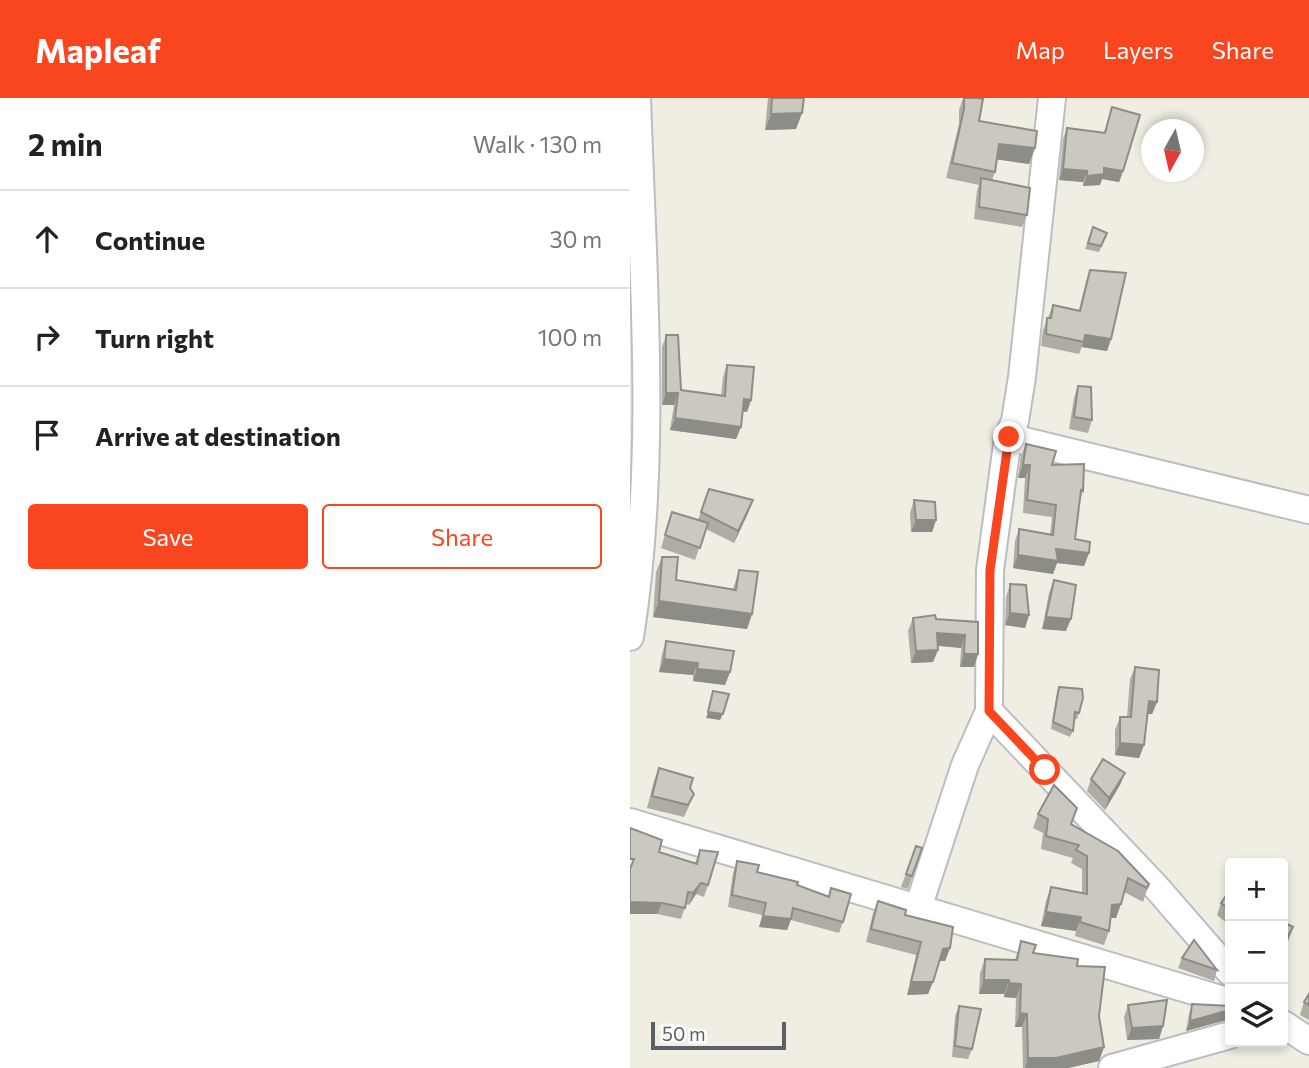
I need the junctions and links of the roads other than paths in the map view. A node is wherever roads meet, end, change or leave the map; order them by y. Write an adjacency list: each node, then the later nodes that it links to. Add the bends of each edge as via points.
1 (637, 98): 5 (street, via 646,427 641,545)
2 (1052, 98): 3 (street, via 1022,377)
3 (1009, 437): 4 (street); 6 (street, via 990,570)
4 (1309, 510)
5 (630, 637)
6 (989, 711): 8 (street, via 965,765); 9 (street)
7 (630, 822): 8 (street)
8 (918, 908): 10 (street)
9 (1225, 966)
10 (1225, 1000)
11 (1288, 1027): 13 (street)
12 (1225, 1036): 14 (street)
13 (1309, 1041)
14 (1112, 1068)

